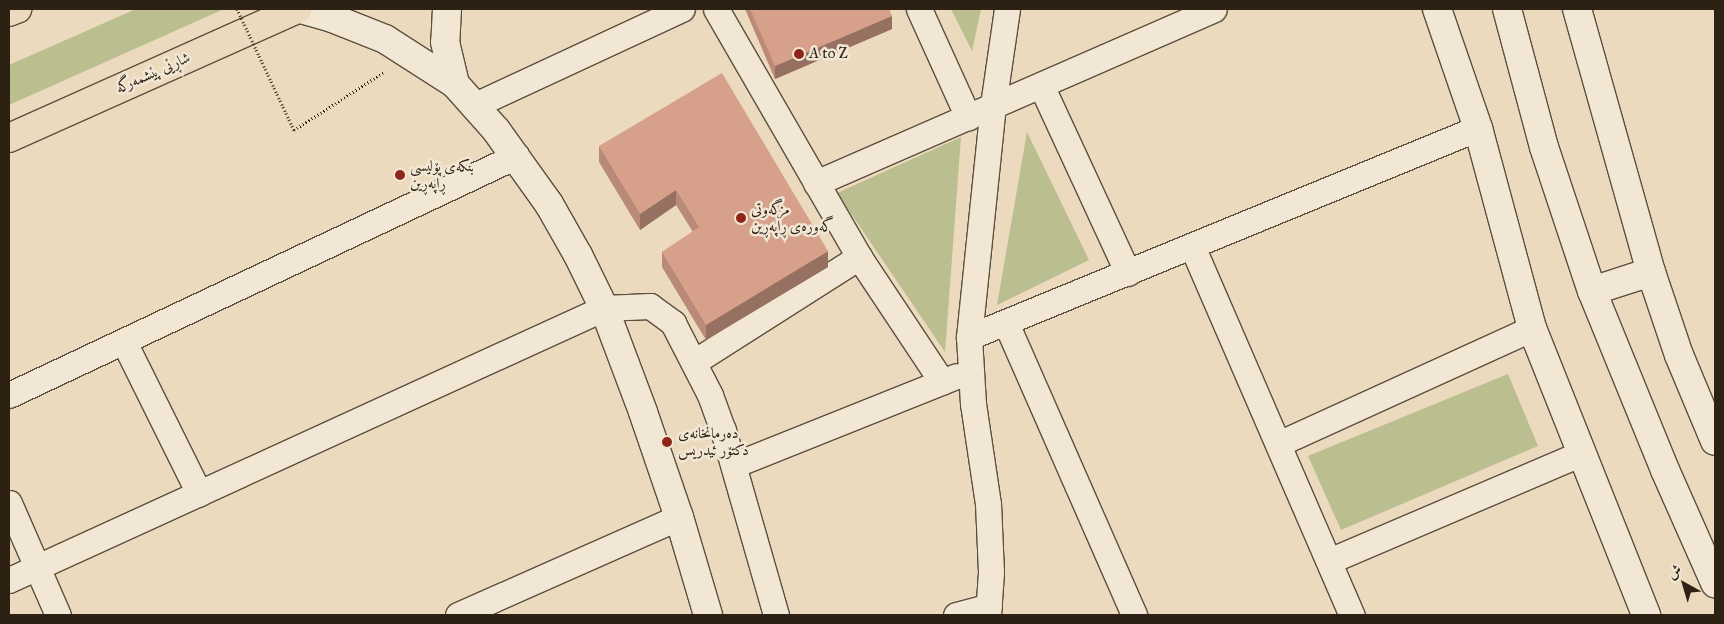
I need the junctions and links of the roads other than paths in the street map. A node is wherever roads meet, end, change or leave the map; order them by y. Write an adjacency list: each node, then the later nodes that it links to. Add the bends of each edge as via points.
1 (17, 9): 12 (highway)
2 (299, 9): 13 (street, via 385,39); 19 (highway, شاڕێی پێشمەرگە)
3 (447, 9): 13 (street, via 445,42)
4 (682, 9): 15 (street)
5 (716, 9): 21 (street)
6 (919, 9): 17 (street)
7 (1007, 9): 16 (street)
8 (1214, 9): 14 (street)
9 (1437, 9): 18 (street)
10 (1507, 9): 26 (street, via 1544,147)
11 (1577, 9): 25 (street)
12 (9, 12)
13 (455, 84): 15 (street)
14 (1041, 85): 16 (street); 24 (street)
15 (475, 104): 20 (street)
16 (993, 105): 17 (street); 30 (street)
17 (968, 117): 21 (street)
18 (1478, 128): 22 (street); 29 (street)
19 (9, 138)
20 (516, 156): 27 (street, via 549,204); 31 (street)
21 (816, 183): 23 (street)
22 (1192, 246): 24 (street); 37 (street)
23 (859, 257): 32 (street); 34 (street)
24 (1128, 272): 28 (street)
25 (1650, 272): 26 (street); 36 (street, via 1679,355)
26 (1592, 291): 46 (street, via 1664,470)
27 (604, 308): 32 (street, via 650,306 673,324); 40 (street); 42 (street)
28 (1006, 323): 30 (street); 53 (street)
29 (1532, 328): 37 (street); 38 (street)
30 (969, 337): 33 (street)
31 (124, 342): 35 (street); 40 (street)
32 (694, 362): 39 (street)
33 (970, 370): 34 (street); 47 (street, via 988,504 991,572)
34 (942, 382): 39 (street)
35 (9, 395)
36 (1715, 441)
37 (1278, 444): 43 (street)
38 (1582, 453): 43 (street); 55 (street)
39 (734, 465): 51 (street)
40 (199, 493): 44 (street)
41 (9, 503): 44 (street)
42 (679, 517): 49 (street); 50 (street)
43 (1329, 562): 54 (street)
44 (37, 567): 45 (street); 48 (street)
45 (9, 580)
46 (1715, 583)
47 (988, 611): 52 (street)
48 (58, 615)
49 (458, 615)
50 (708, 615)
51 (776, 615)
52 (956, 615)
53 (1134, 615)
54 (1352, 615)
55 (1646, 615)

